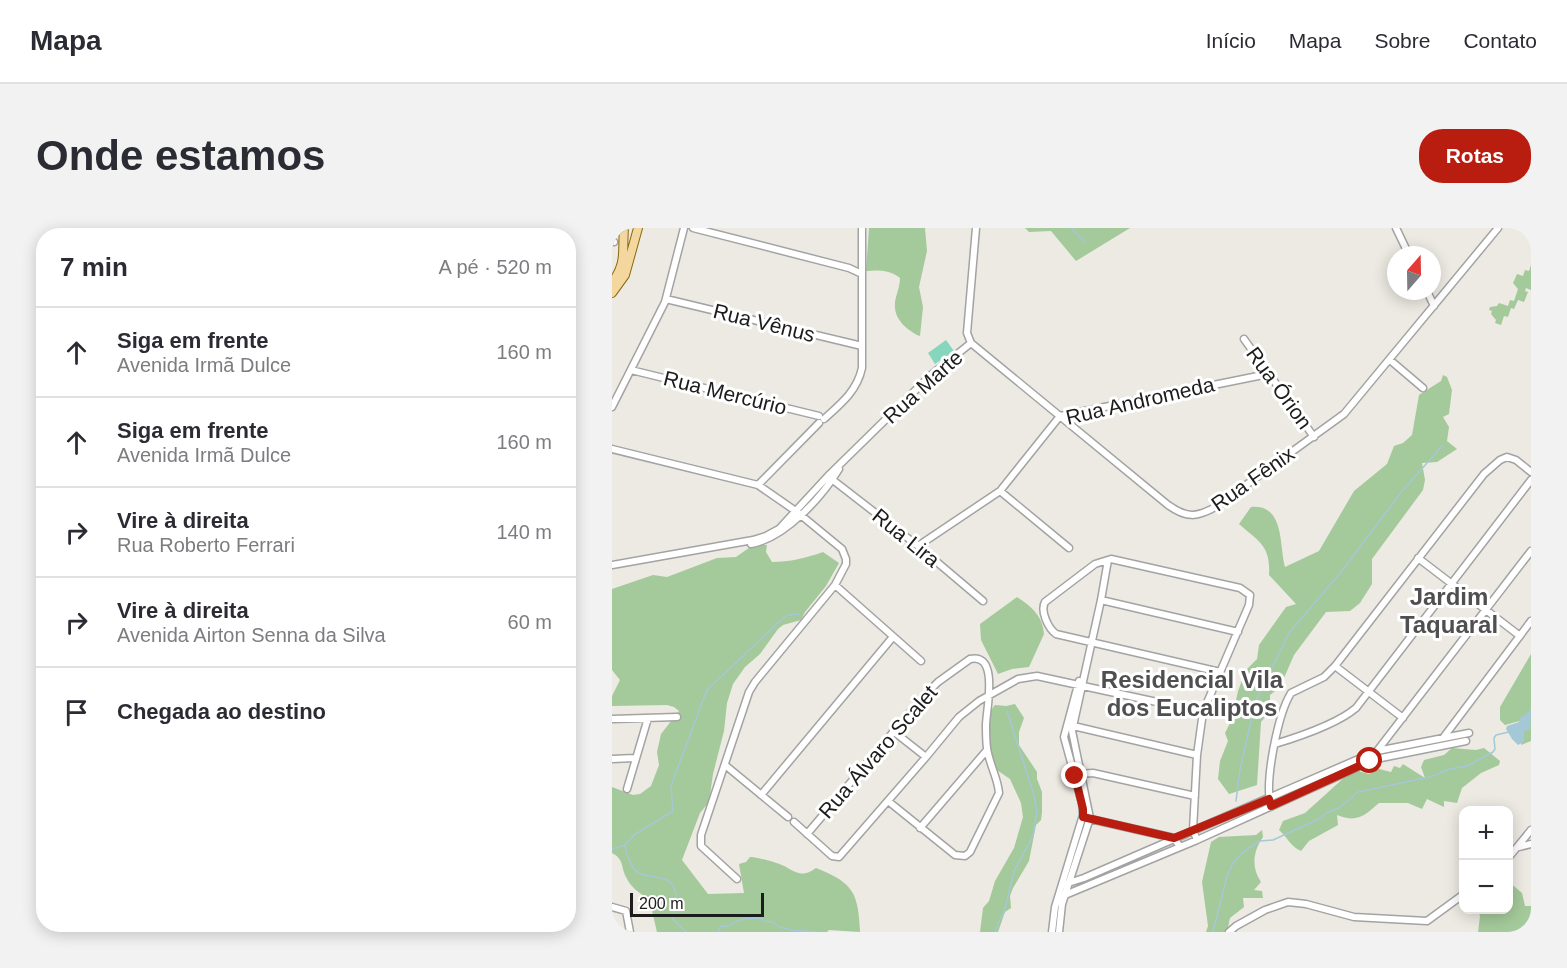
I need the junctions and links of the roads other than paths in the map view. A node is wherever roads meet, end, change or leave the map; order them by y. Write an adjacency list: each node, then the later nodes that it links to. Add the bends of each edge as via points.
1 (624, 228): 9 (main road)
2 (684, 228): 14 (street)
3 (693, 228): 11 (street, via 849,267)
4 (861, 228): 11 (street)
5 (976, 228): 18 (street, Rua Marte, via 967,333)
6 (1396, 228): 10 (street)
7 (1498, 228): 16 (street, Rua Fênix)
8 (636, 231): 9 (main road); 13 (main road, via 625,275)
9 (618, 245): 12 (main road, via 624,258)
10 (1405, 246)
11 (862, 274): 19 (street)
12 (612, 283)
13 (612, 293)
14 (666, 299): 19 (street, Rua Vênus); 21 (street)
15 (1431, 300): 16 (street)
16 (1434, 306): 20 (street, Rua Fênix)
17 (1244, 339): 22 (street, Rua Órion)
18 (971, 344): 25 (street, Rua Fênix); 30 (street, Rua Marte, via 931,375)
19 (862, 346): 26 (street, via 860,377 847,398)
20 (1390, 360): 23 (street); 27 (street, Rua Fênix, via 1351,407)
21 (631, 370): 24 (street); 26 (street, Rua Mercúrio)
22 (1268, 374): 25 (street, Rua Andromeda); 27 (street, Rua Órion)
23 (1422, 388)
24 (612, 407)
25 (1059, 416): 27 (street, Rua Fênix, via 1167,505 1186,515 1217,506); 33 (street, Rua Andromeda)
26 (821, 419): 32 (street, via 766,476)
27 (1314, 437)
28 (612, 449): 32 (street)
29 (1531, 472): 38 (street, via 1510,457 1500,460 1484,474)
30 (830, 478): 34 (street, Rua Marte); 35 (street, Rua Lira)
31 (1531, 480): 41 (street)
32 (761, 487): 34 (street)
33 (1000, 491): 35 (street, Rua Andromeda); 36 (street)
34 (799, 513): 40 (street, Rua Marte, via 782,532 761,542); 42 (street, via 845,553 846,564)
35 (918, 546): 44 (street, Rua Lira)
36 (1069, 548)
37 (1531, 551): 45 (street)
38 (1418, 558): 41 (street); 52 (street)
39 (1108, 560): 43 (street); 47 (street, via 1240,588 1250,595); 50 (street, via 1095,564 1043,604 1053,632)
40 (612, 567)
41 (1452, 584): 45 (street); 55 (street)
42 (835, 585): 49 (street); 74 (street, via 752,687)
43 (1101, 600): 47 (street); 50 (street)
44 (983, 601)
45 (1486, 610): 48 (street); 60 (street)
46 (1531, 621): 48 (street)
47 (1238, 632): 53 (street)
48 (1520, 636): 66 (street)
49 (892, 638): 51 (street); 77 (street)
50 (1091, 642): 53 (street); 54 (street)
51 (921, 661)
52 (1335, 666): 55 (street); 67 (street, via 1324,677 1291,693)
53 (1220, 672): 57 (street)
54 (1080, 684): 56 (street, via 1030,676 1011,682); 57 (street); 62 (street)
55 (1369, 692): 60 (street); 67 (street, via 1352,712)
56 (990, 696): 63 (street, Rua Álvaro Scalet, via 984,663 978,658 970,659 938,682); 68 (street); 71 (street, via 959,717)
57 (1203, 712): 70 (street)
58 (677, 717): 59 (street)
59 (648, 718): 61 (street); 72 (street)
60 (1403, 718): 69 (street)
61 (612, 719)
62 (1070, 725): 70 (street); 75 (street, via 1064,737)
63 (893, 731): 71 (street); 85 (street, Rua Álvaro Scalet)
64 (1469, 734): 66 (street)
65 (1466, 741): 66 (street)
66 (1442, 742): 69 (street)
67 (1275, 744): 80 (street, via 1269,775)
68 (987, 750): 82 (street); 82 (street, via 999,796 970,852 955,855)
69 (1377, 754): 80 (street)
70 (1197, 755): 78 (street)
71 (926, 757): 79 (street)
72 (635, 758): 73 (street); 76 (street)
73 (612, 759)
74 (725, 765): 77 (street); 92 (street, via 700,841)
75 (1078, 775): 78 (street, via 1093,773); 81 (street)
76 (627, 789)
77 (761, 795): 85 (street)
78 (1195, 796): 83 (street)
79 (888, 801): 82 (street); 85 (street, via 839,858)
80 (1270, 803): 83 (street); 87 (street)
81 (1087, 818): 86 (street); 93 (street)
82 (920, 828)
83 (1193, 830): 86 (street); 87 (street)
84 (1531, 830): 90 (street)
85 (807, 834)
86 (1174, 838): 89 (street); 93 (street)
87 (1197, 840): 89 (street)
88 (1531, 844): 90 (street)
89 (1180, 847): 94 (street)
90 (1518, 847): 91 (street)
91 (1513, 853)
92 (737, 879)
93 (1066, 884): 94 (street)
94 (1062, 895): 98 (street, via 1055,907); 99 (street)
95 (1459, 898): 100 (street, via 1427,921 1354,917 1288,902 1265,910)
96 (612, 907): 97 (street, via 626,911)
97 (630, 932)
98 (1052, 932)
99 (1059, 932)
100 (1229, 932)

